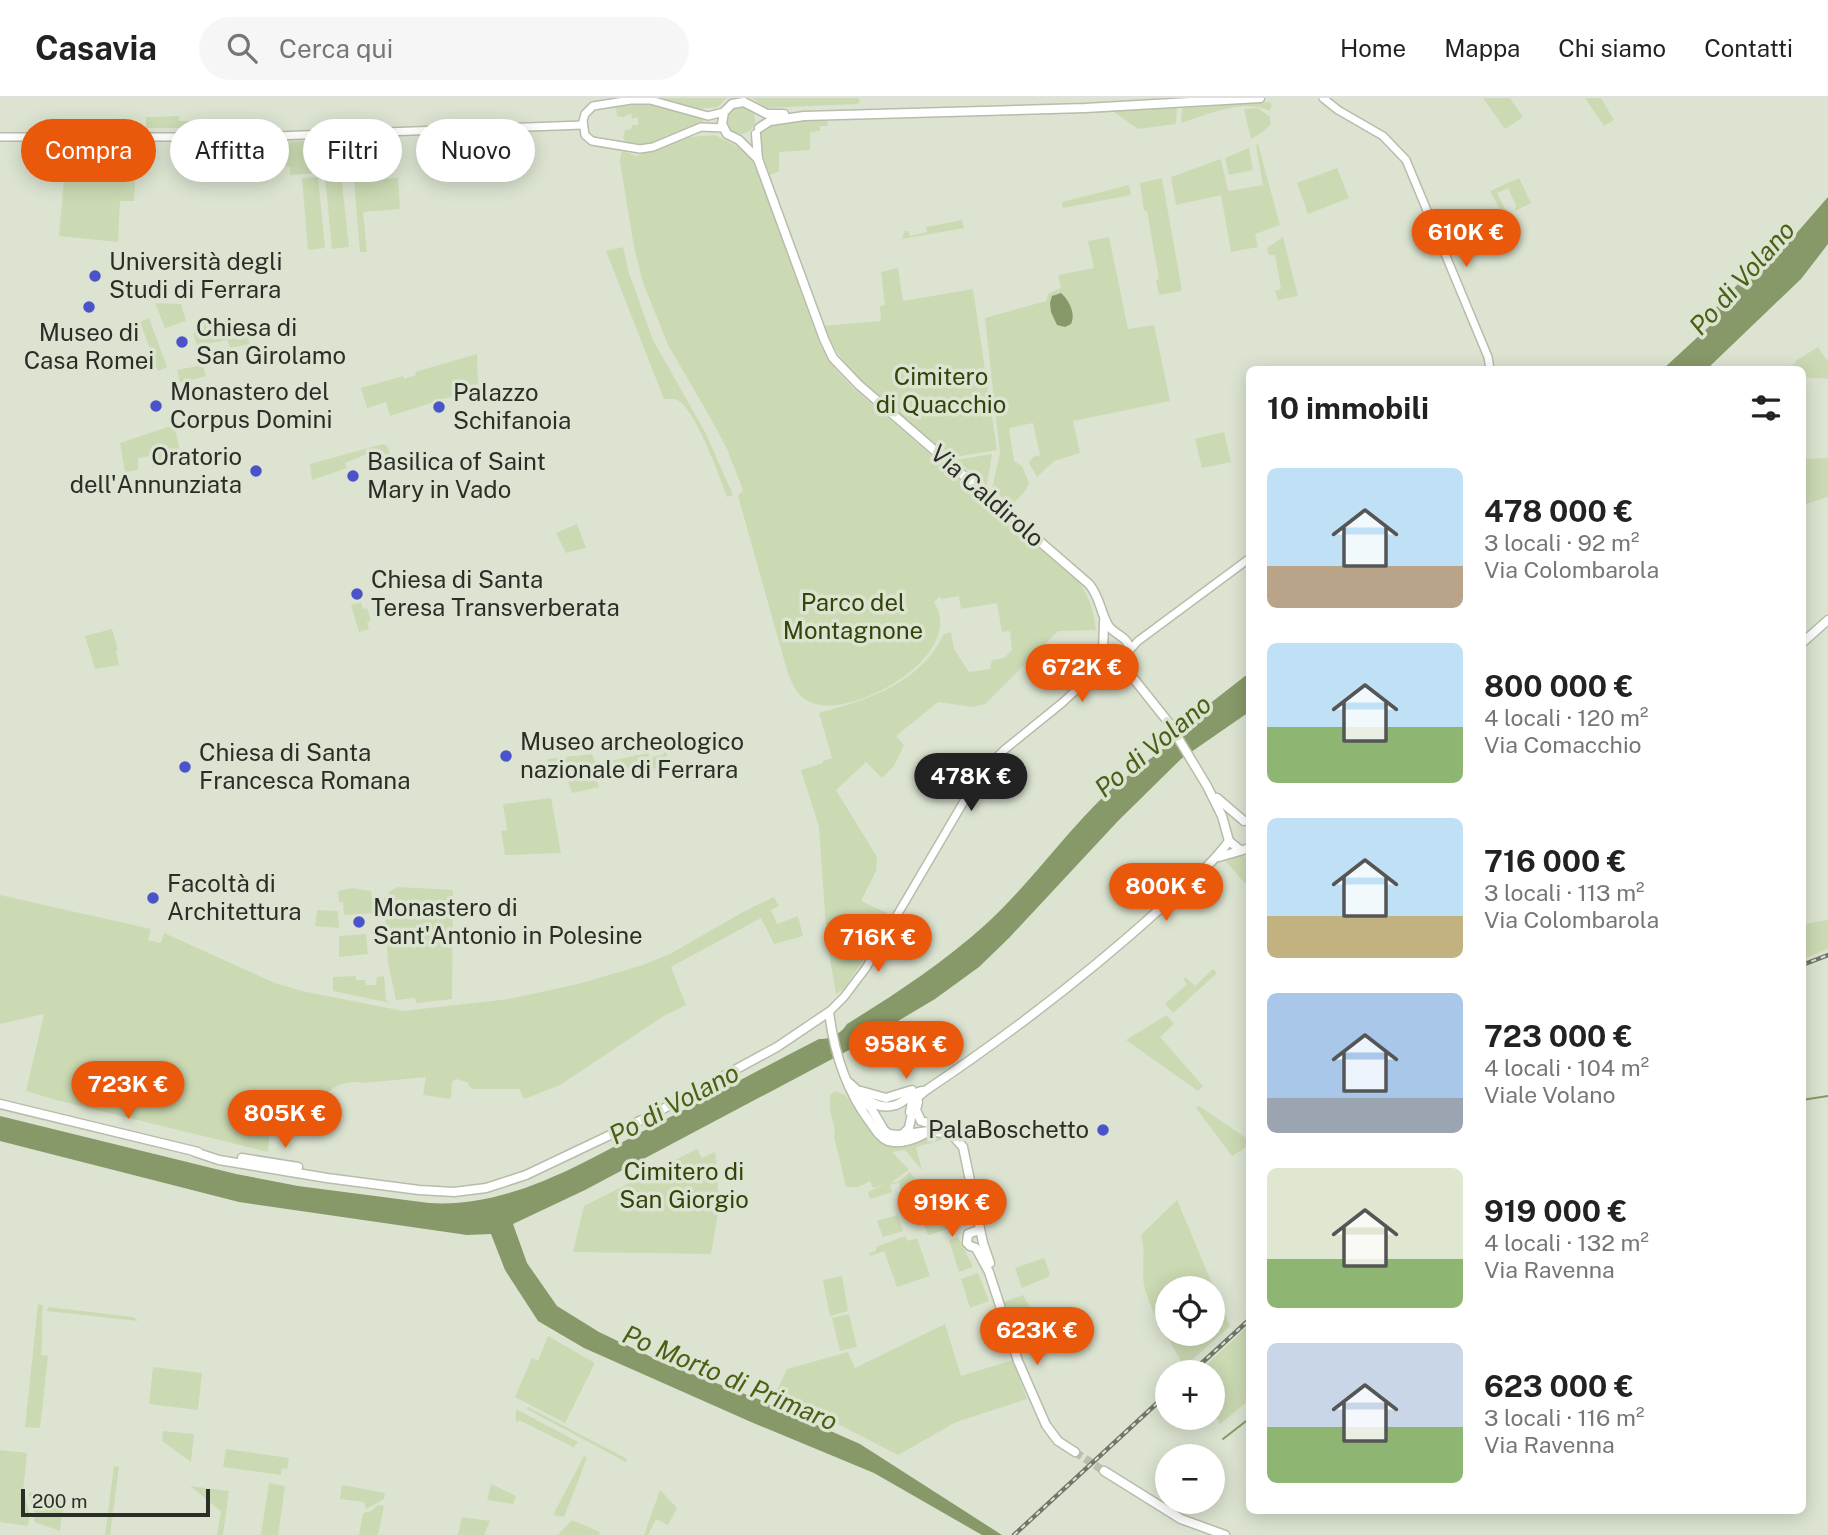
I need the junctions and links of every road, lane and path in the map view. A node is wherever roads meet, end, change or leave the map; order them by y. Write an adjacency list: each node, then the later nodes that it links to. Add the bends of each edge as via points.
1 (1260, 98): 7 (main road)
2 (1323, 98): 4 (street)
3 (733, 101): 5 (main road); 6 (main road)
4 (1330, 101): 14 (street, via 1384,136 1406,160)
5 (750, 103): 7 (main road, via 767,114); 10 (main road, Via Caldirolo, via 760,118)
6 (724, 112): 8 (street, via 708,116 650,100 612,102 591,108); 9 (main road)
7 (804, 116): 10 (main road, via 771,121)
8 (583, 125): 9 (street, via 592,141 640,149 701,127); 11 (street, via 244,136)
9 (724, 128): 12 (main road, Via Caldirolo)
10 (757, 131): 12 (main road); 13 (main road, Via Caldirolo)
11 (0, 137)
12 (739, 140): 13 (main road, Via Caldirolo)
13 (758, 159): 16 (main road, Via Caldirolo, via 833,358 1089,584)
14 (1490, 366)
15 (1246, 561): 18 (street)
16 (1104, 614): 19 (main road, Via Caldirolo, via 1109,628); 21 (main road, Via Caldirolo)
17 (1828, 620): 20 (main road)
18 (1153, 630): 19 (street, via 1140,636); 22 (street)
19 (1120, 636): 21 (main road, via 1109,636); 22 (main road, Via Caldirolo, via 1128,643)
20 (1806, 640)
21 (1102, 643): 23 (main road, via 1102,654); 25 (street)
22 (1127, 654): 23 (main road); 24 (main road, Via Caldirolo)
23 (1111, 661): 24 (main road); 25 (street)
24 (1132, 676): 26 (main road, via 1169,723)
25 (1089, 677): 33 (street, via 980,774 866,968)
26 (1207, 786): 27 (main road); 29 (main road)
27 (1246, 821)
28 (1246, 822): 29 (main road, via 1233,825)
29 (1229, 837): 31 (main road); 32 (main road)
30 (1246, 849): 31 (main road)
31 (1240, 850): 32 (main road)
32 (1214, 860): 34 (main road, via 1099,963)
33 (829, 1012): 35 (main road, via 844,1078); 37 (main road, via 784,1043 679,1101 552,1163 475,1190 449,1192 219,1160)
34 (942, 1080): 35 (main road, via 886,1098); 36 (main road); 43 (main road, via 919,1100 917,1115 924,1124 946,1128)
35 (854, 1090): 38 (main road, via 871,1103); 40 (main road); 41 (main road, via 861,1111 884,1139 900,1142)
36 (925, 1091): 38 (main road); 39 (main road, via 912,1102)
37 (0, 1104)
38 (892, 1106): 39 (main road, via 905,1108); 40 (main road, via 881,1114)
39 (911, 1115): 41 (main road); 42 (main road, via 909,1128)
40 (880, 1121): 42 (main road, via 886,1132)
41 (929, 1131): 42 (main road); 43 (main road)
42 (902, 1135)
43 (956, 1137): 44 (main road, via 963,1147 979,1239 990,1261 1018,1361 1046,1425 1058,1441)
44 (1075, 1452)
45 (1104, 1471): 46 (main road, via 1181,1519)
46 (1224, 1535)

